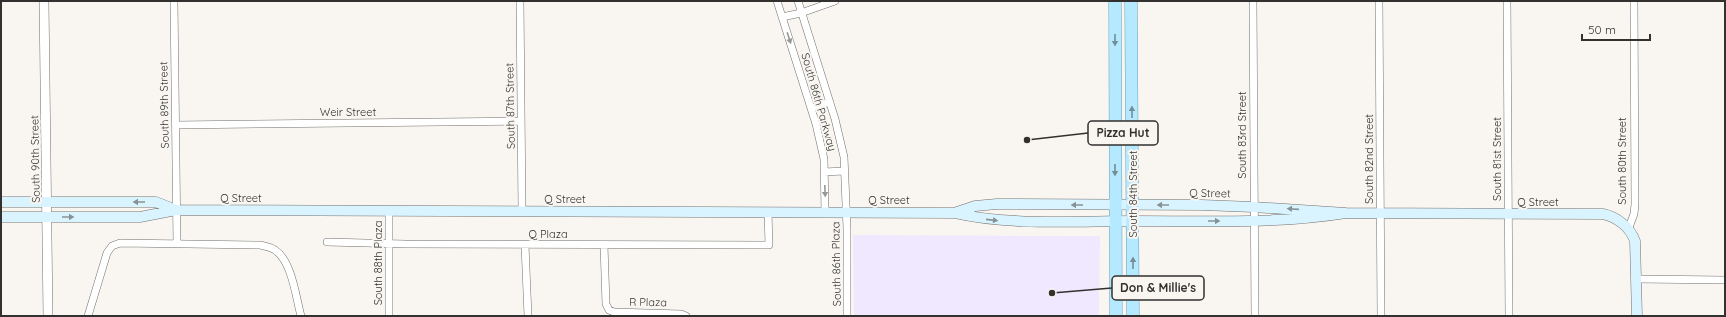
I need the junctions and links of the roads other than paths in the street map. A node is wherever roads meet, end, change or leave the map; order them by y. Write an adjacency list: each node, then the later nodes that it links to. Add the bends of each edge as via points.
1 (44, 1): 22 (street, South 90th Street)
2 (174, 1): 18 (street, South 89th Street)
3 (520, 1): 17 (street, South 87th Street)
4 (777, 1): 14 (street, South 86th Parkway)
5 (798, 1): 13 (street, South 86th Parkway)
6 (835, 1): 13 (street)
7 (1115, 1): 23 (main road, South 84th Street, one-way to 23)
8 (1131, 1): 24 (main road, South 84th Street, one-way to 8)
9 (1253, 1): 25 (street, South 83rd Street)
10 (1379, 1): 34 (street, South 82nd Street)
11 (1507, 1): 35 (street, South 81st Street)
12 (1634, 1): 41 (street, South 80th Street, via 1635,204)
13 (802, 13): 14 (street); 15 (street, South 86th Parkway)
14 (782, 17): 16 (street, South 86th Parkway, one-way to 16)
15 (830, 102): 16 (street); 19 (street, South 86th Parkway, via 844,156)
16 (811, 108): 20 (street, South 86th Parkway, via 824,159)
17 (521, 122): 18 (street, Weir Street); 28 (street, South 87th Street)
18 (176, 125): 26 (street, South 89th Street)
19 (844, 171): 20 (street); 31 (street, South 86th Parkway)
20 (824, 172): 30 (street, South 86th Parkway, one-way to 30)
21 (1, 202): 22 (main road, Q Street)
22 (47, 202): 26 (main road, Q Street, one-way to 22, via 156,202); 37 (street, South 90th Street)
23 (1116, 205): 24 (main road, Q Street); 32 (main road, Q Street, one-way to 32, via 998,204 975,206); 39 (main road, South 84th Street)
24 (1133, 205): 25 (main road, Q Street, one-way to 24); 40 (main road, South 84th Street)
25 (1253, 207): 33 (main road, Q Street, one-way to 25); 38 (street, South 83rd Street)
26 (176, 210): 27 (main road, Q Street); 37 (main road, Q Street, one-way to 26, via 140,217); 44 (street, South 89th Street)
27 (389, 211): 28 (main road, Q Street); 43 (street, South 88th Plaza)
28 (522, 211): 29 (main road, Q Street)
29 (768, 212): 30 (main road, Q Street); 46 (street, Q Plaza, via 769,245)
30 (825, 212): 31 (main road, Q Street)
31 (846, 212): 32 (main road, Q Street); 55 (street, South 86th Plaza)
32 (954, 213): 39 (main road, Q Street, one-way to 39, via 998,220)
33 (1346, 213): 34 (main road, Q Street); 38 (main road, Q Street, via 1311,218)
34 (1381, 213): 35 (main road, Q Street); 59 (street, South 82nd Street)
35 (1509, 214): 41 (main road, Q Street, via 1603,214 1618,219); 60 (street, South 81st Street)
36 (1, 217): 37 (main road, Q Street)
37 (48, 217): 49 (street, South 90th Street)
38 (1254, 220): 40 (main road, Q Street, one-way to 38); 58 (street, South 83rd Street)
39 (1116, 221): 40 (main road, Q Street); 56 (main road, South 84th Street)
40 (1133, 221): 57 (main road, South 84th Street, one-way to 40)
41 (1628, 230): 47 (main road, via 1635,241)
42 (327, 242): 43 (street, Q Plaza)
43 (389, 243): 45 (street, Q Plaza); 52 (street, South 88th Plaza)
44 (177, 244): 50 (street, via 120,243 112,246 103,263); 51 (street, via 260,245 275,250 285,259 289,269)
45 (525, 245): 46 (street, Q Plaza); 53 (street)
46 (604, 245): 54 (street, R Plaza, via 606,304 609,310)
47 (1637, 279): 48 (street); 61 (main road)
48 (1725, 280)
49 (48, 316)
50 (88, 316)
51 (301, 316)
52 (389, 316)
53 (528, 316)
54 (686, 316)
55 (847, 316)
56 (1116, 316)
57 (1133, 316)
58 (1255, 316)
59 (1381, 316)
60 (1509, 316)
61 (1637, 316)

